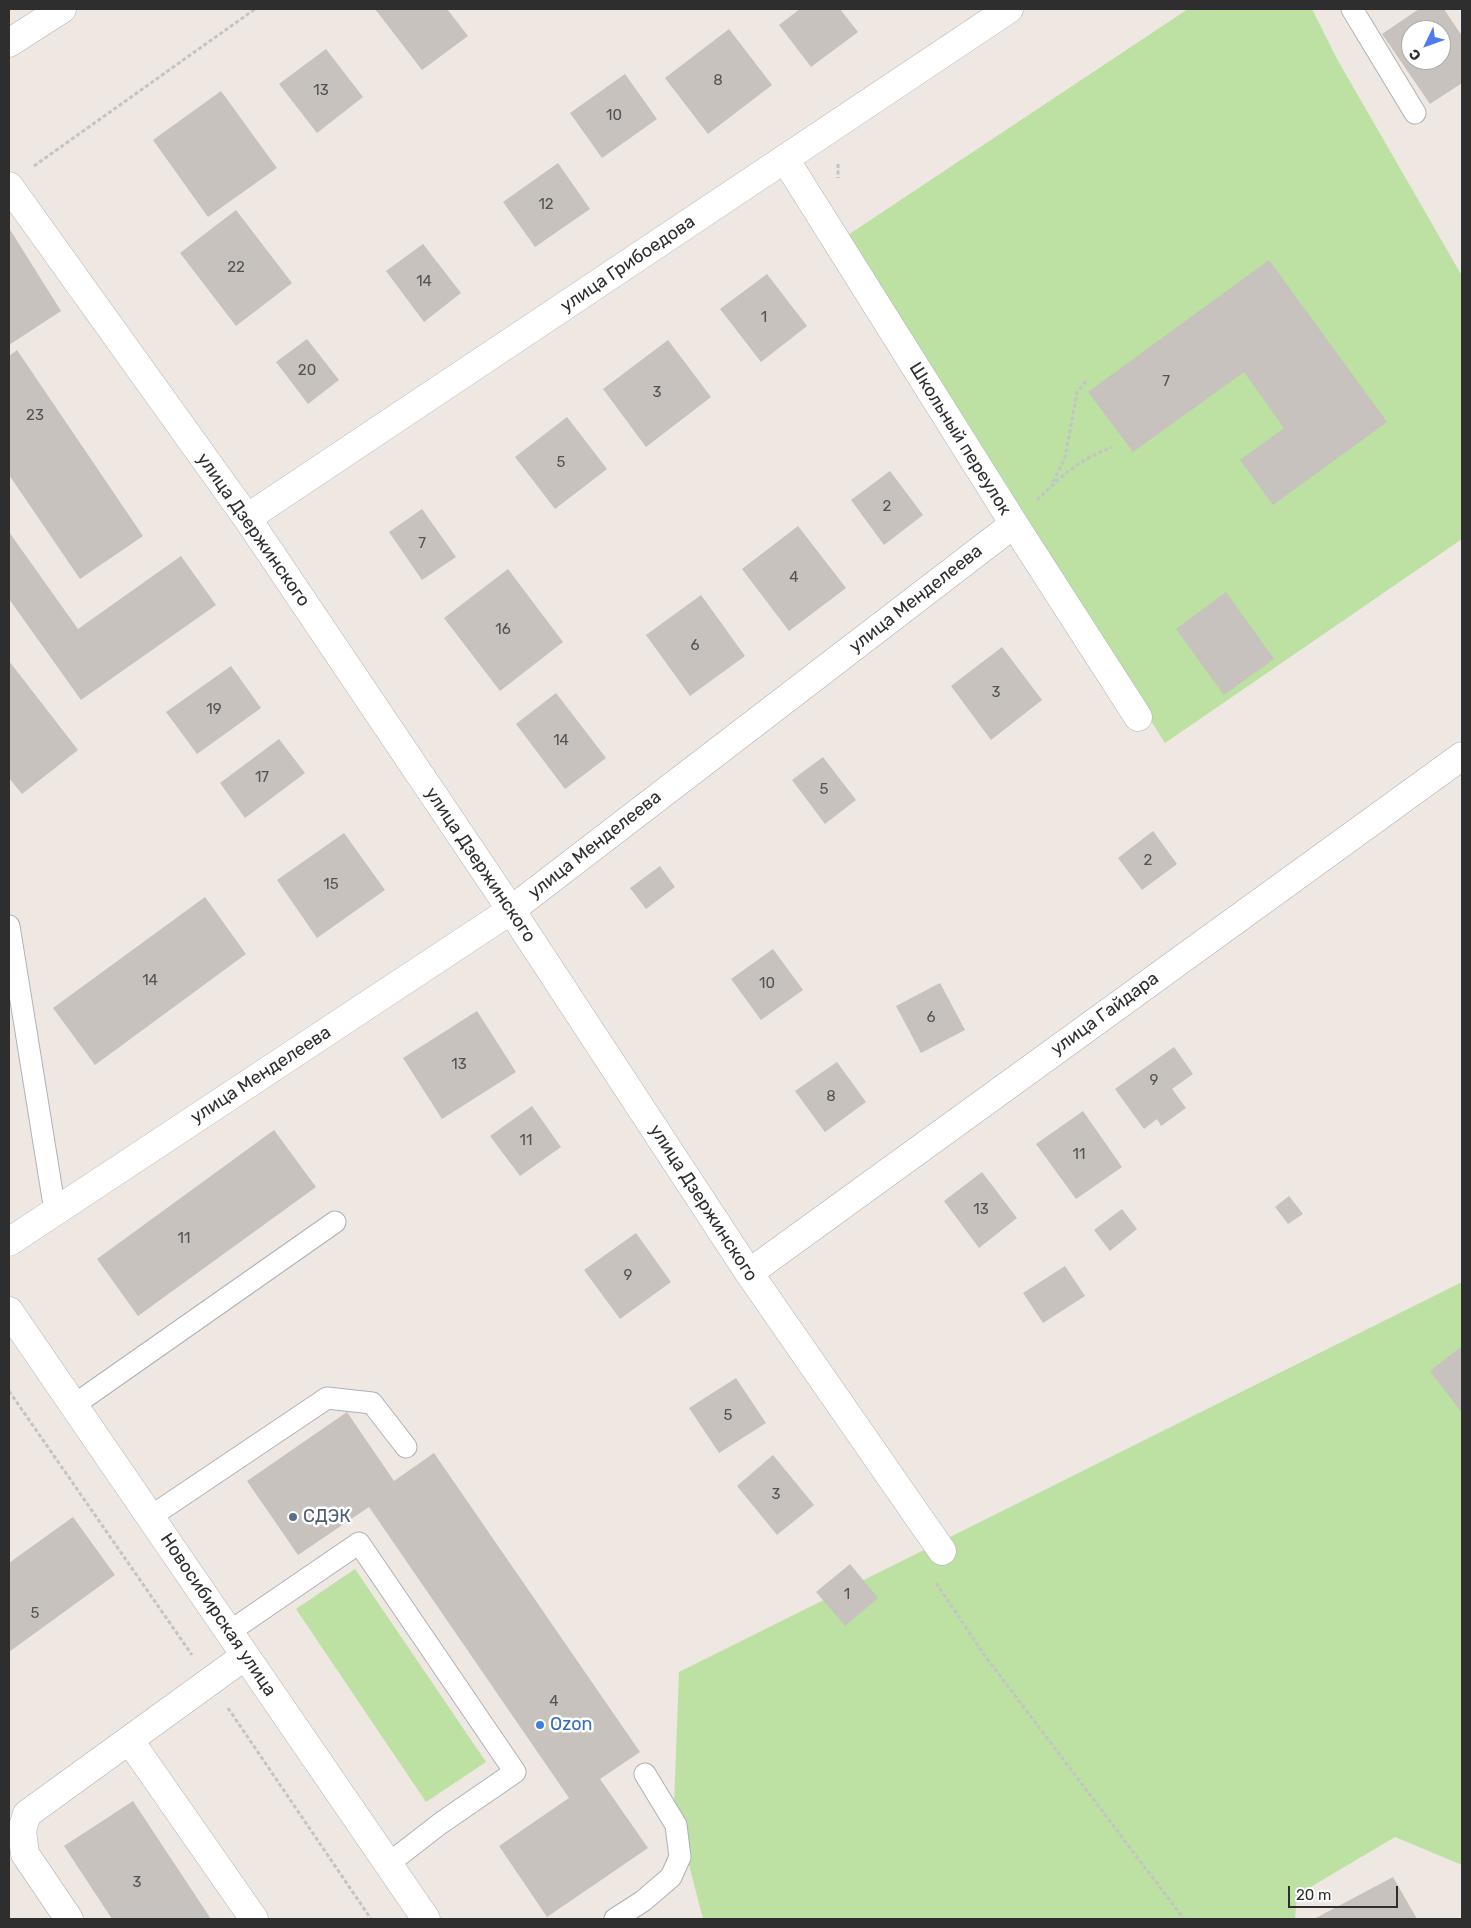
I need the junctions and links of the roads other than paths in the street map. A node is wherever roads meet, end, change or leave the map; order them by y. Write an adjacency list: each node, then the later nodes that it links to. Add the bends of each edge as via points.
1 (62, 9): 4 (street)
2 (1009, 9): 6 (street, улица Грибоедова)
3 (1352, 9): 5 (lane)
4 (9, 43)
5 (1415, 113)
6 (785, 159): 8 (street, улица Грибоедова); 9 (street, Школьный переулок)
7 (9, 186): 8 (street, улица Дзержинского)
8 (247, 518): 12 (street, улица Дзержинского)
9 (1014, 524): 10 (street, Школьный переулок); 12 (street, улица Менделеева)
10 (1138, 717)
11 (1462, 756): 17 (street, улица Гайдара)
12 (511, 910): 14 (street, улица Менделеева); 17 (street, улица Дзержинского)
13 (9, 926): 14 (lane)
14 (55, 1211): 16 (street, улица Менделеева)
15 (335, 1222): 19 (lane)
16 (9, 1242)
17 (749, 1273): 22 (street, улица Дзержинского)
18 (9, 1311): 19 (street, Новосибирская улица)
19 (74, 1405): 21 (street, Новосибирская улица)
20 (406, 1447): 21 (lane, via 372,1403 327,1398)
21 (150, 1517): 23 (street, Новосибирская улица)
22 (942, 1551)
23 (229, 1632): 24 (street, Новосибирская улица); 27 (lane, via 359,1543 365,1551 515,1772)
24 (246, 1656): 25 (street); 27 (street, Новосибирская улица)
25 (130, 1740): 28 (street, via 27,1814 22,1830 26,1854); 29 (street)
26 (645, 1774): 31 (lane, via 676,1825 680,1857 671,1877 644,1901)
27 (388, 1864): 30 (street, Новосибирская улица)
28 (69, 1919)
29 (254, 1919)
30 (426, 1919)
31 (615, 1919)

